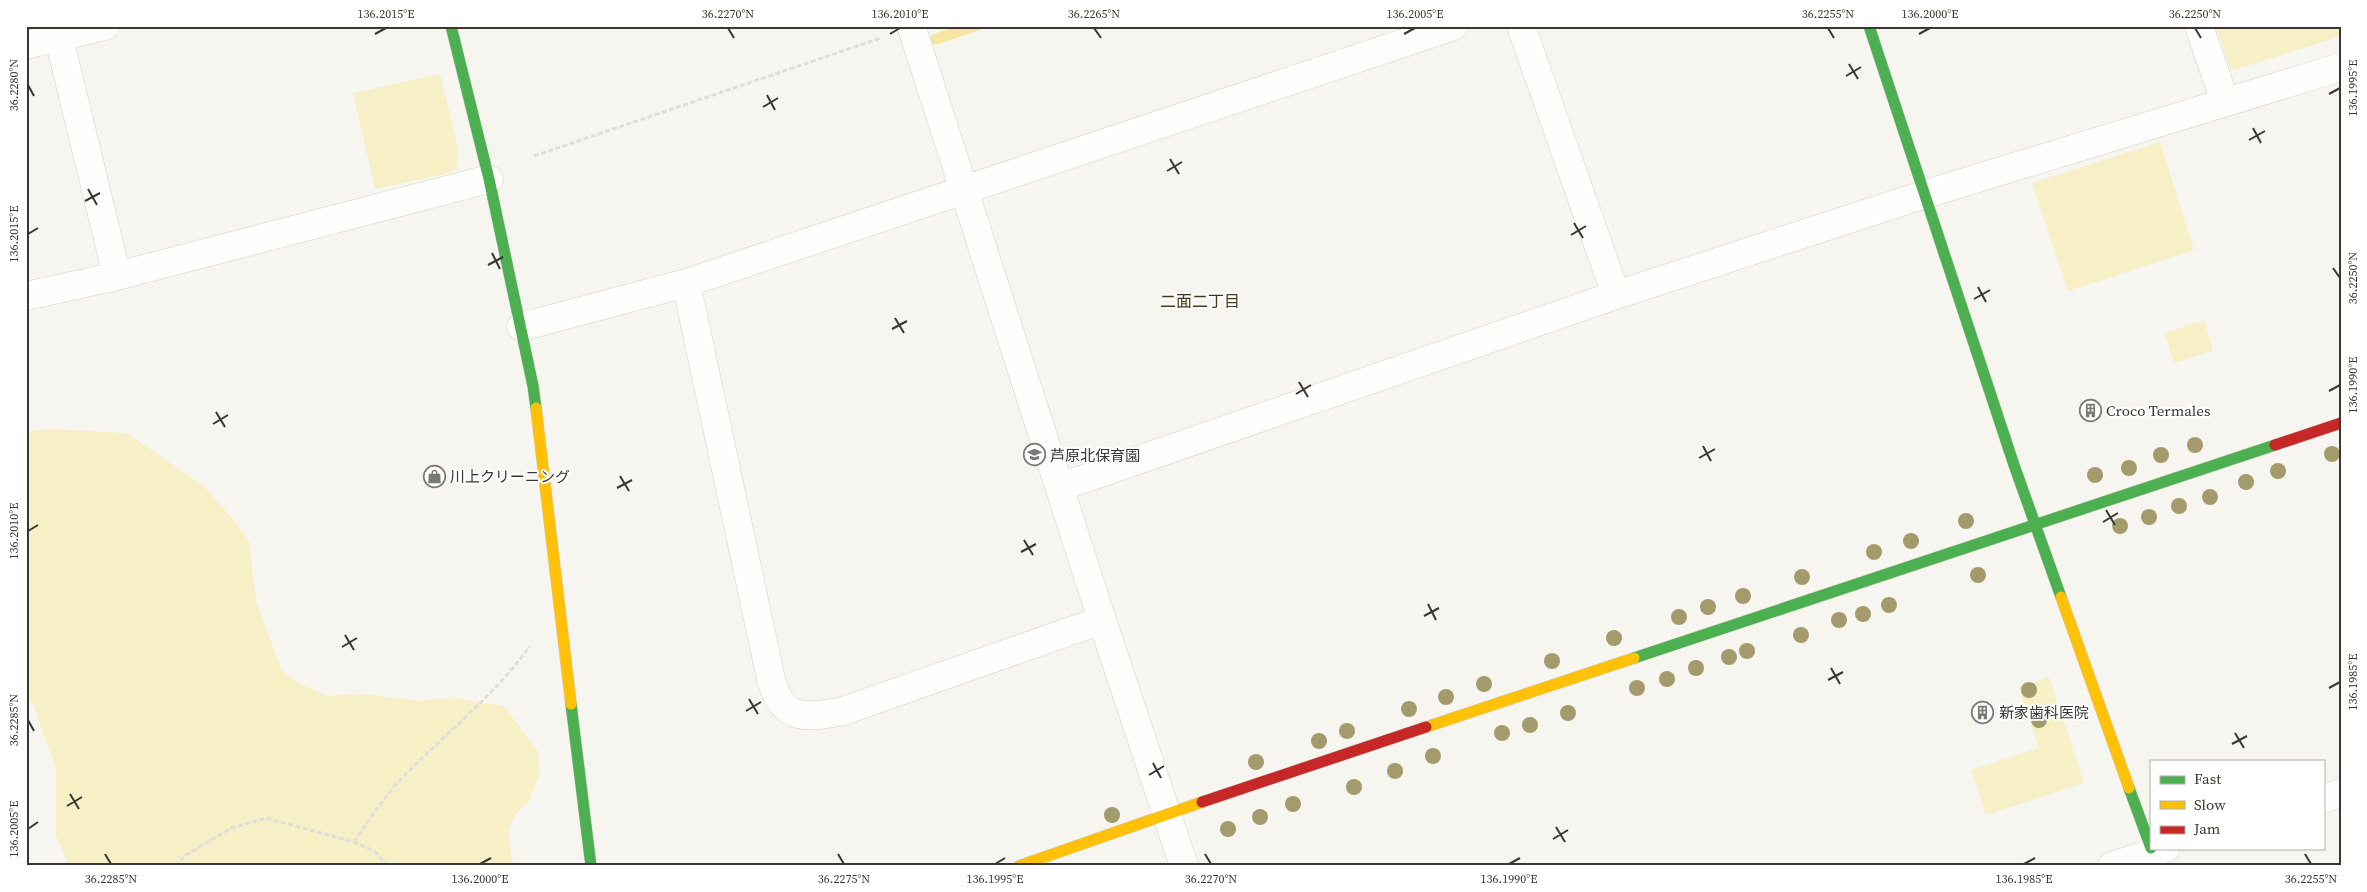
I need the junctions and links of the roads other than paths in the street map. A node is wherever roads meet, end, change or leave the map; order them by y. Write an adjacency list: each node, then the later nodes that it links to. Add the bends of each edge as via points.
1 (105, 26): 8 (street)
2 (451, 26): 12 (street)
3 (1454, 26): 13 (street)
4 (1521, 26): 17 (street)
5 (1869, 26): 14 (street)
6 (2199, 26): 11 (street)
7 (912, 28): 13 (street)
8 (57, 32): 9 (street); 15 (street)
9 (26, 45)
10 (2341, 67): 11 (street)
11 (2225, 102): 14 (street)
12 (489, 179): 15 (street); 19 (street)
13 (965, 191): 16 (street); 21 (street)
14 (1926, 194): 17 (street); 22 (street)
15 (117, 276): 18 (street)
16 (686, 283): 19 (street); 23 (street, via 775,697 786,709 817,716 843,711)
17 (1616, 295): 21 (street)
18 (26, 296)
19 (521, 327): 29 (street, via 533,386)
20 (2341, 423): 22 (street)
21 (1060, 487): 23 (street)
22 (2035, 524): 26 (street); 27 (street)
23 (1102, 620): 26 (street)
24 (2341, 793): 25 (street)
25 (2324, 798)
26 (1166, 814): 30 (street); 31 (street)
27 (2150, 839)
28 (2155, 853): 32 (street)
29 (591, 866)
30 (1019, 866)
31 (1184, 866)
32 (2112, 866)

